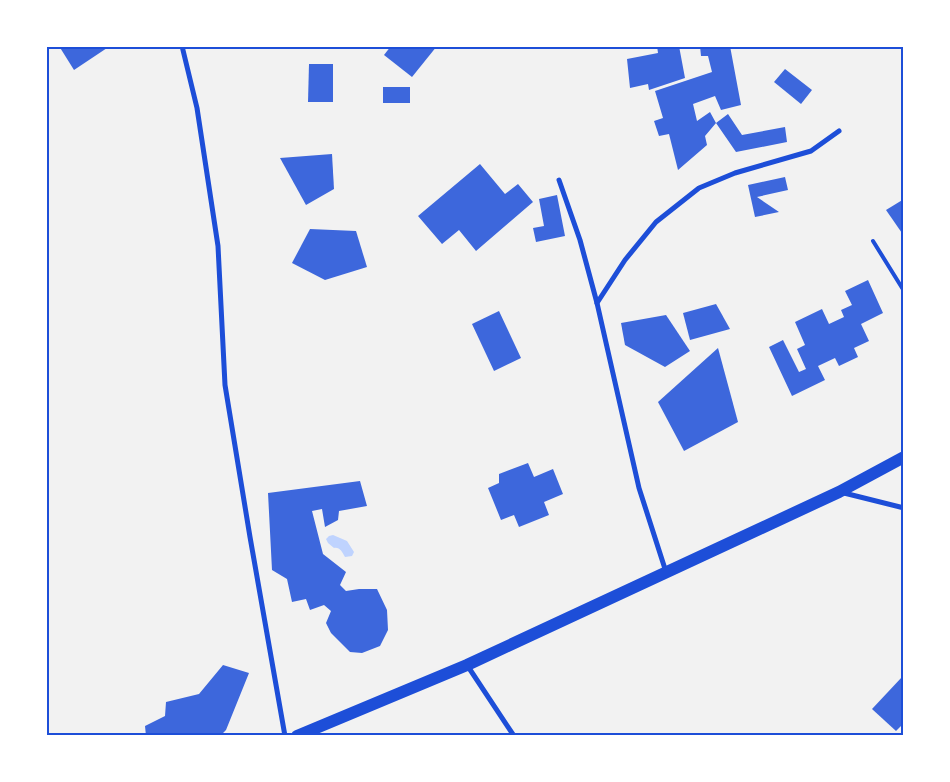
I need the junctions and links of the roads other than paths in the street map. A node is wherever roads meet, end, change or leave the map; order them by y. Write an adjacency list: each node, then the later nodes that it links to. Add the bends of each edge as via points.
1 (182, 46): 12 (street, via 197,108 218,246 226,386)
2 (839, 131): 6 (street, via 812,152 735,173 699,188 656,222 625,260)
3 (558, 180): 6 (street, via 580,240)
4 (873, 241): 5 (lane)
5 (904, 291)
6 (597, 303): 10 (street, via 639,488)
7 (904, 457): 8 (main road)
8 (840, 492): 9 (street); 10 (main road)
9 (904, 508)
10 (666, 572): 11 (main road)
11 (466, 664): 13 (main road); 14 (street)
12 (285, 736)
13 (297, 736)
14 (514, 736)

